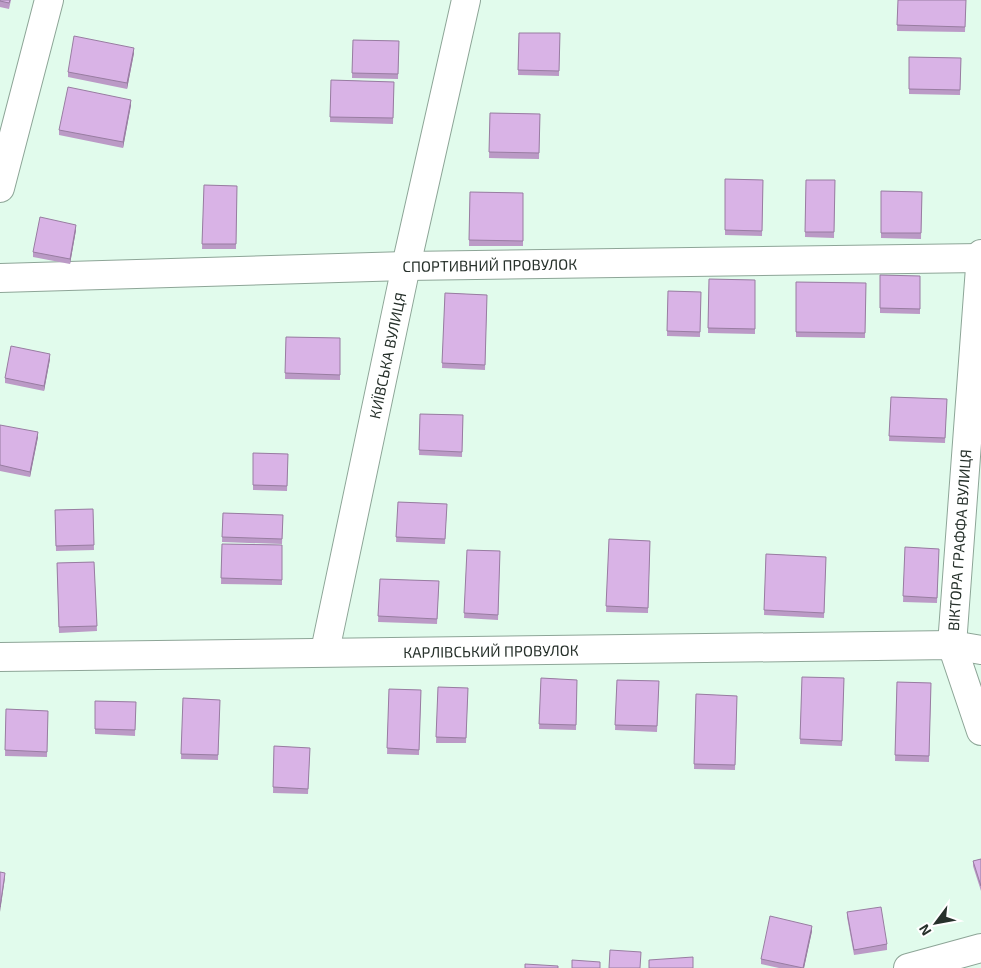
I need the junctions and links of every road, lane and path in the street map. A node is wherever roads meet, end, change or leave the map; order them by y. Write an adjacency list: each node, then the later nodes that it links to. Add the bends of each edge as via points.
1 (48, 0): 3 (street)
2 (466, 0): 6 (street, КИЇВСЬКА ВУЛИЦЯ)
3 (0, 188)
4 (981, 254): 5 (street, ВІКТОРА ГРАФФА ВУЛИЦЯ)
5 (981, 258): 6 (street, СПОРТИВНИЙ ПРОВУЛОК); 8 (street, ВІКТОРА ГРАФФА ВУЛИЦЯ)
6 (406, 266): 7 (street, СПОРТИВНИЙ ПРОВУЛОК); 10 (street, КИЇВСЬКА ВУЛИЦЯ)
7 (0, 278)
8 (952, 645): 9 (street, КАРЛІВСЬКИЙ ПРОВУЛОК); 10 (street, КАРЛІВСЬКИЙ ПРОВУЛОК); 12 (street, ВІКТОРА ГРАФФА ВУЛИЦЯ)
9 (981, 650)
10 (325, 651): 11 (street, КАРЛІВСЬКИЙ ПРОВУЛОК)
11 (0, 657)
12 (981, 731)
13 (981, 948): 14 (street)
14 (908, 968)

